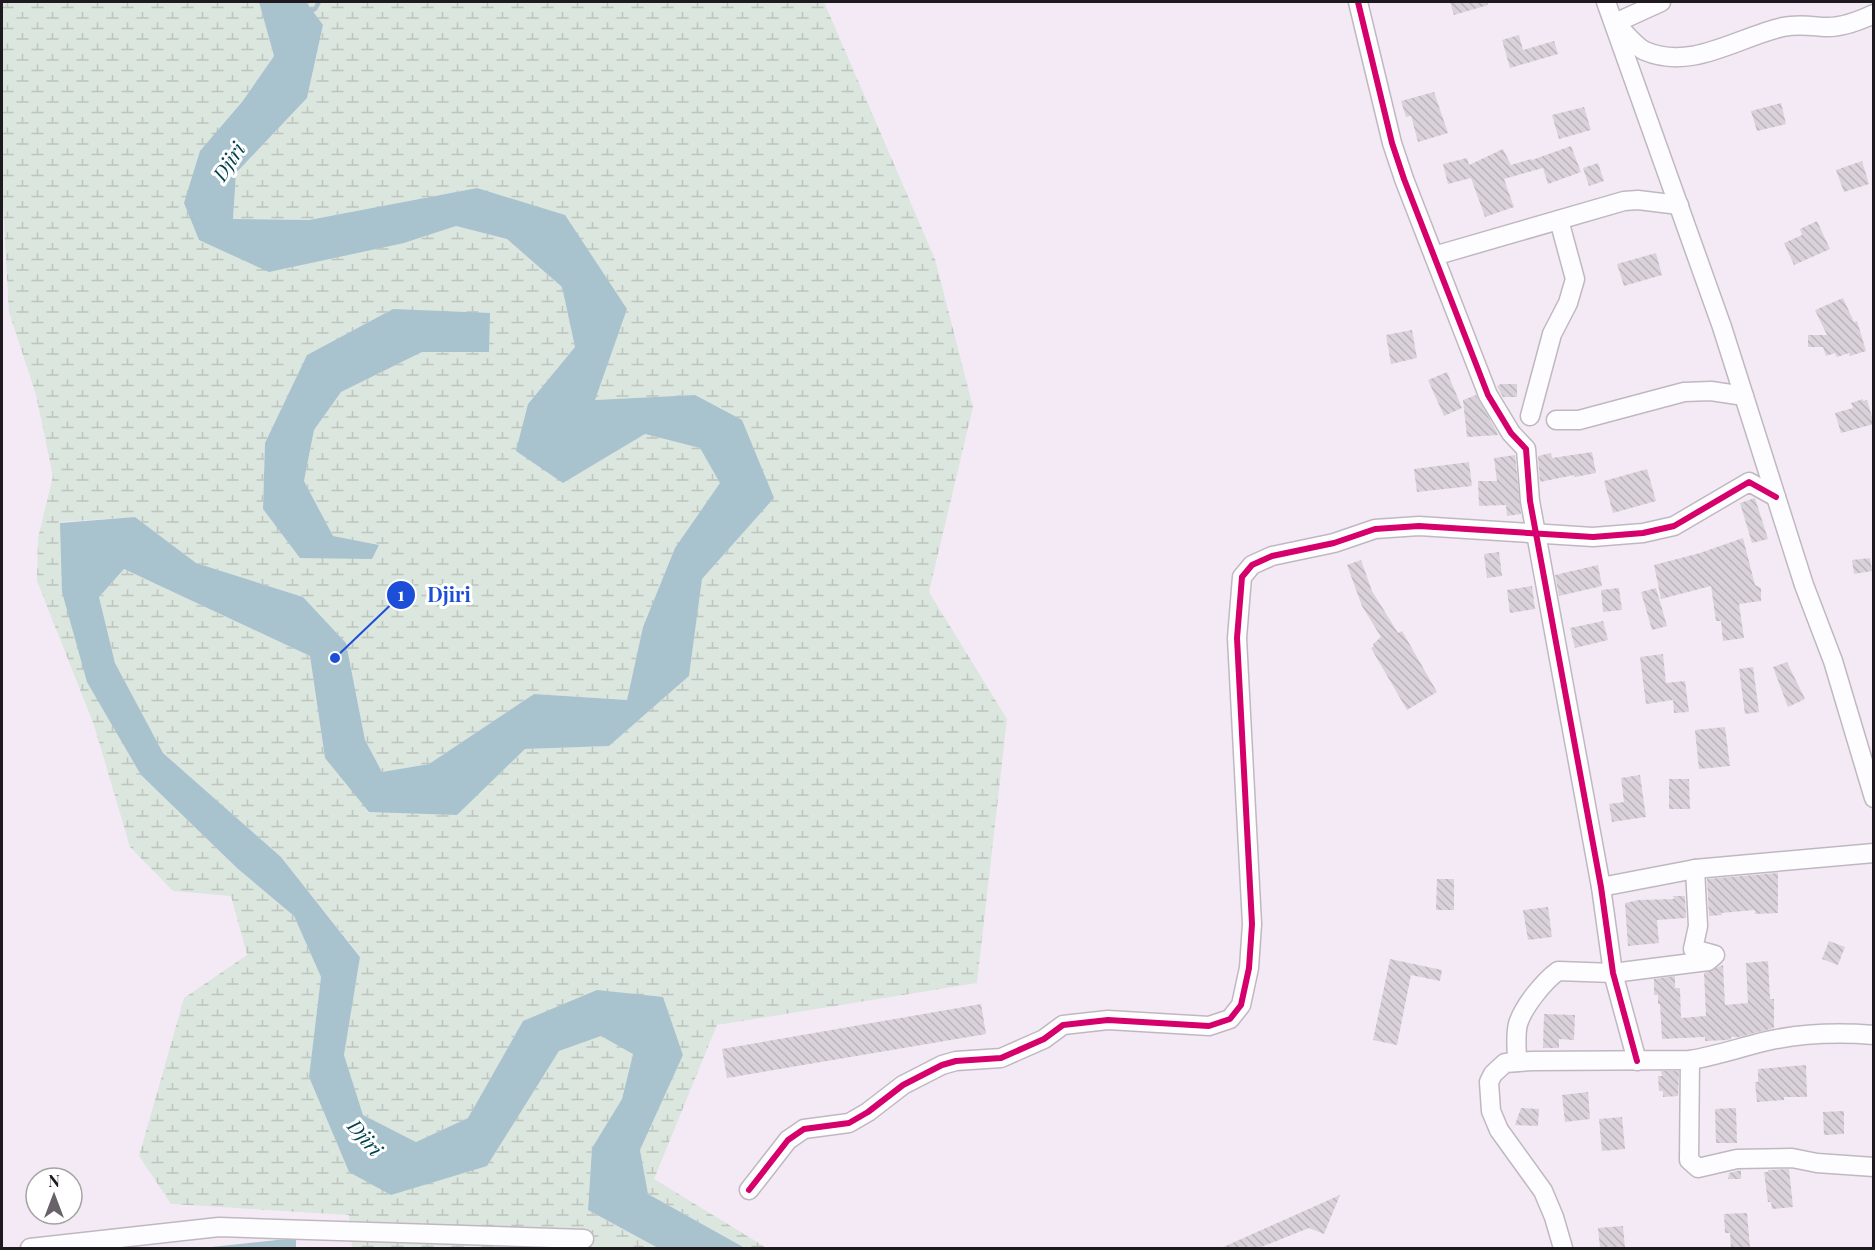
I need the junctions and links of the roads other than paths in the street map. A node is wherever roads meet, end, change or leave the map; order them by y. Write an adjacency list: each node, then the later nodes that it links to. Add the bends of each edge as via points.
1 (1358, 2): 8 (street, via 1392,143)
2 (1606, 2): 5 (street)
3 (1660, 2): 5 (street)
4 (1874, 14): 5 (street, via 1827,27 1783,27 1707,54 1674,58 1644,51)
5 (1615, 23): 6 (street)
6 (1679, 205): 7 (street, via 1631,200); 9 (street)
7 (1559, 220): 8 (street); 10 (street, via 1575,279 1552,334)
8 (1434, 256): 13 (street, via 1488,395 1511,433 1526,449)
9 (1744, 396): 11 (street, via 1684,392 1579,420); 12 (street)
10 (1530, 417)
11 (1556, 420)
12 (1776, 496): 13 (street, via 1749,482 1674,526 1657,531 1593,537); 14 (street, via 1836,671)
13 (1536, 533): 17 (street); 24 (street, via 1419,526 1375,529 1334,543 1272,556 1252,565 1242,577 1237,638 1252,924 1241,1005 1230,1019 1209,1026 1108,1020 1063,1025 1044,1039 1001,1058 942,1065 903,1085 849,1123 804,1130 788,1140)
14 (1874, 798)
15 (1874, 853): 16 (street)
16 (1695, 869): 17 (street); 18 (street, via 1698,926 1693,950 1715,955 1713,958)
17 (1601, 887): 18 (street)
18 (1612, 973): 21 (street); 22 (street, via 1561,970 1553,975 1518,1025)
19 (1874, 1035): 20 (street, via 1814,1033)
20 (1690, 1060): 21 (street); 23 (street, via 1689,1161 1698,1168 1737,1160 1792,1158)
21 (1637, 1061): 22 (street)
22 (1517, 1062): 27 (street, via 1504,1063 1492,1074 1491,1111 1499,1130 1543,1191)
23 (1874, 1167)
24 (749, 1190)
25 (584, 1239): 26 (street, via 219,1227)
26 (30, 1248)
27 (1563, 1248)

